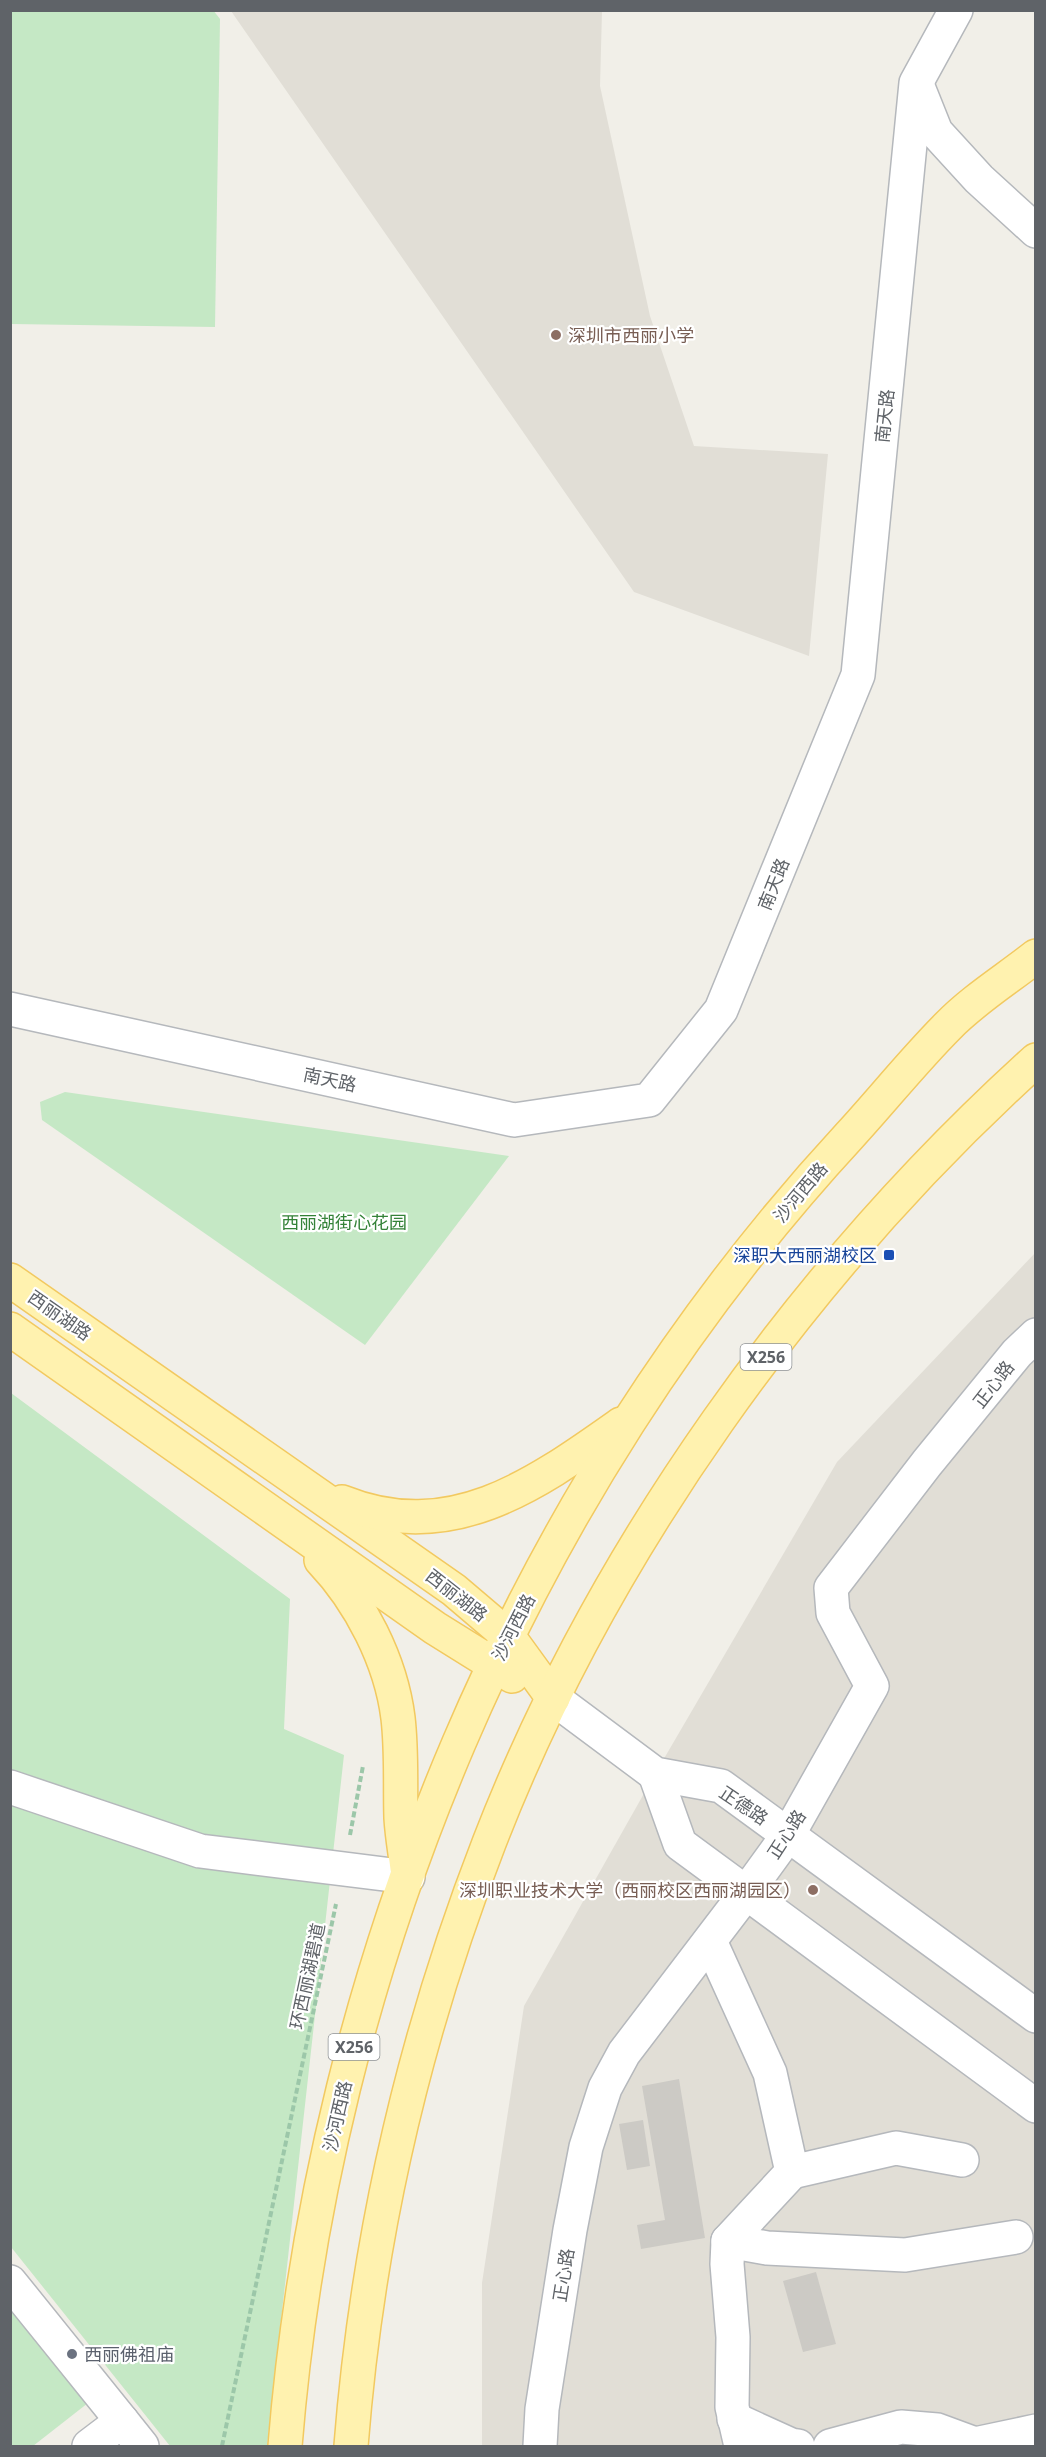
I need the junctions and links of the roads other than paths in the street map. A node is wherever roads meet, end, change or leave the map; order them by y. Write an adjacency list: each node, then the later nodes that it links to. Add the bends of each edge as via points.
1 (956, 10): 2 (street, 南天路)
2 (916, 83): 3 (street, via 936,132); 5 (street, 南天路, via 858,675 721,1010 649,1100 514,1119)
3 (1035, 231)
4 (1035, 957): 10 (main road, 沙河西路 / X256, via 950,1023 816,1172 694,1323)
5 (10, 1009)
6 (1035, 1060): 15 (main road, X256, via 942,1150 875,1223 750,1377 640,1542)
7 (10, 1280): 11 (main road, 西丽湖路)
8 (10, 1329): 12 (main road, 西丽湖路)
9 (1035, 1335): 18 (street, 正心路, via 927,1463 831,1588 833,1613 872,1686)
10 (630, 1417): 11 (main road, via 517,1491 467,1511 416,1518 363,1511); 13 (main road, 沙河西路 / X256)
11 (309, 1489): 13 (main road, 西丽湖路, via 454,1590)
12 (284, 1522): 14 (main road, 西丽湖路); 19 (main road, via 332,1571 361,1614 385,1665 398,1715 403,1768 401,1819)
13 (508, 1636): 14 (main road, 沙河西路 / X256); 15 (main road, 西丽湖路)
14 (494, 1666): 15 (main road, 西丽湖路); 19 (main road, 沙河西路 / X256, via 428,1819)
15 (553, 1698): 16 (street); 35 (main road, X256, via 489,1843 443,1974 406,2106 367,2300)
16 (655, 1774): 18 (street, 正德路, via 722,1786); 20 (street, via 680,1844)
17 (10, 1787): 19 (street, via 200,1851)
18 (788, 1835): 20 (street, 正心路); 22 (street, 正德路)
19 (408, 1877): 34 (main road, 沙河西路 / X256, via 381,1953 342,2091 320,2190 303,2290)
20 (746, 1893): 21 (street, 正心路); 23 (street)
21 (710, 1941): 25 (street, via 770,2073); 36 (street, 正心路, via 624,2053 605,2088 586,2147 570,2230 542,2409)
22 (1035, 2016)
23 (1035, 2106)
24 (962, 2160): 25 (street, via 896,2148)
25 (792, 2172): 27 (street)
26 (1016, 2237): 27 (street, via 905,2255 767,2248)
27 (728, 2241): 31 (street, via 732,2407)
28 (10, 2282): 29 (street)
29 (122, 2421): 32 (street); 33 (street)
30 (1035, 2431): 38 (street, via 975,2444 937,2430 901,2427)
31 (737, 2433): 37 (street)
32 (89, 2446)
33 (142, 2446)
34 (285, 2446)
35 (351, 2446)
36 (540, 2446)
37 (798, 2446)
38 (830, 2446)

